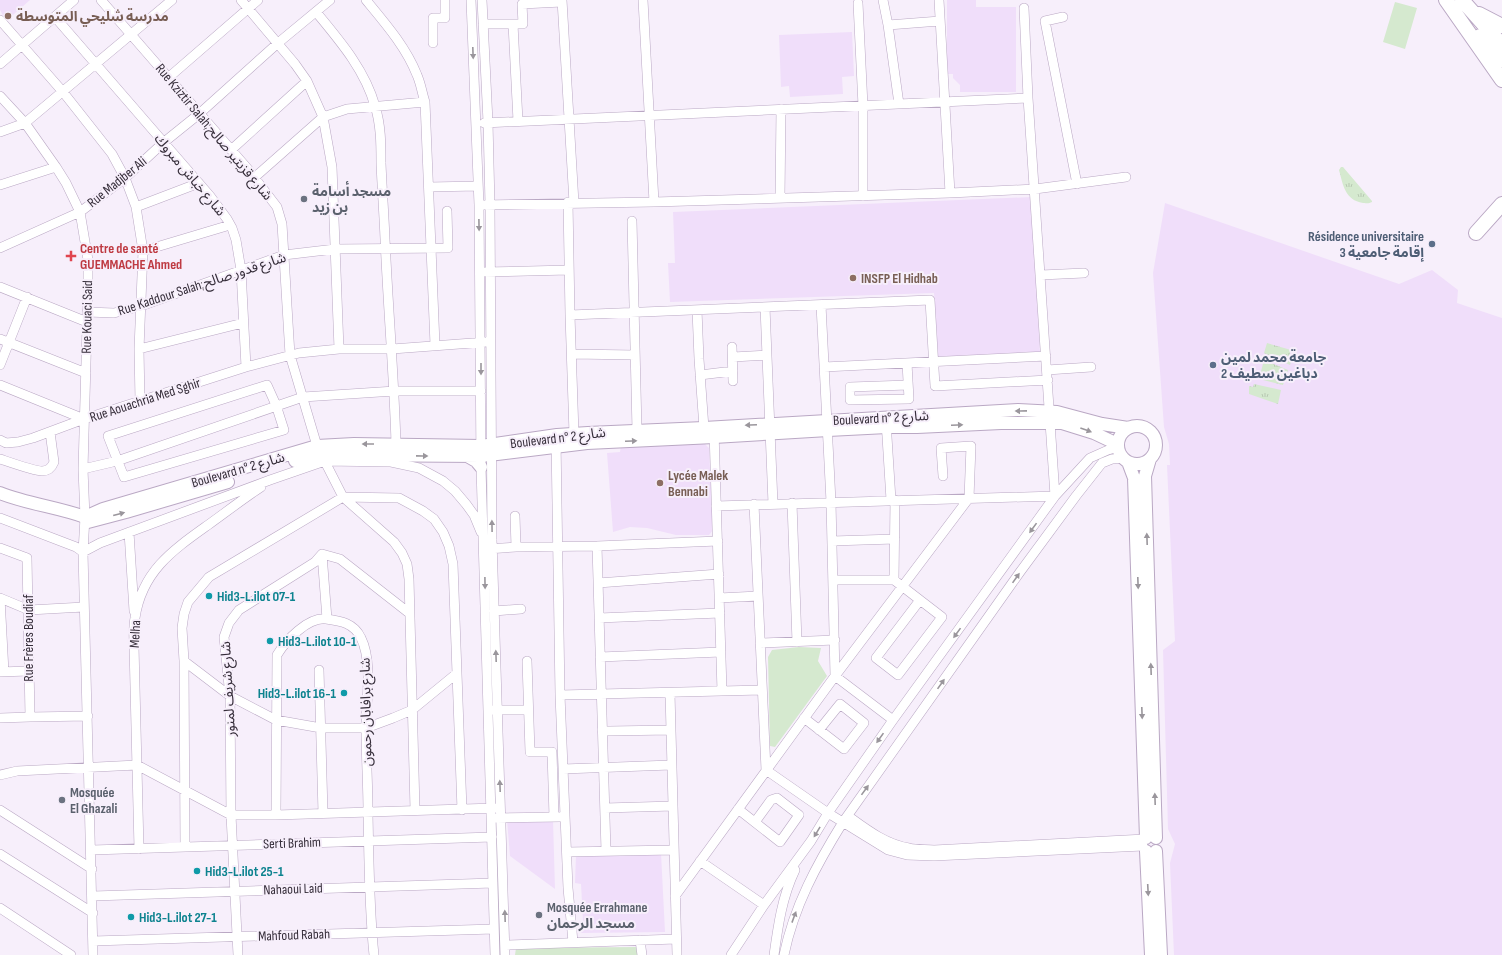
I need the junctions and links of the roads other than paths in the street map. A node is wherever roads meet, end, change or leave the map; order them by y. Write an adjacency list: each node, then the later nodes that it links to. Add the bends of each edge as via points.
1 (74, 0): 21 (street)
2 (102, 0): 29 (street, Rue Kziztir Salah;شارع قزيتير صالح)
3 (172, 0): 29 (street)
4 (241, 0): 18 (street)
5 (258, 0): 18 (street)
6 (330, 0): 20 (street, Rue Madjber Ali)
7 (366, 0): 45 (street, via 404,49 417,75)
8 (445, 0): 33 (street, via 445,18 433,18)
9 (471, 0): 31 (street)
10 (482, 0): 25 (street)
11 (643, 0): 52 (street)
12 (883, 0): 27 (street)
13 (939, 0): 24 (street)
14 (1447, 0): 36 (highway); 40 (highway)
15 (562, 1): 26 (street, via 522,4 523,24); 54 (street)
16 (858, 3): 48 (street)
17 (1465, 4): 28 (highway); 34 (highway)
18 (248, 8): 32 (street); 39 (street)
19 (1024, 8): 44 (street)
20 (316, 12): 32 (street, Rue Madjber Ali); 49 (street, via 358,67)
21 (55, 17): 35 (street); 38 (street, شارع خباش مبروك)
22 (1063, 17): 67 (street, via 1046,20)
23 (0, 20): 35 (street)
24 (940, 21): 27 (street); 46 (street)
25 (483, 24): 26 (street); 30 (street)
26 (513, 24): 55 (street)
27 (888, 25): 47 (street)
28 (1502, 26)
29 (131, 34): 38 (street); 39 (street, Rue Kziztir Salah;شارع قزيتير صالح)
30 (483, 36): 31 (street); 56 (street)
31 (472, 37): 58 (street, one-way to 58)
32 (278, 43): 41 (street); 51 (street, Rue Madjber Ali)
33 (433, 43)
34 (1502, 44)
35 (22, 45): 37 (street); 42 (street)
36 (1502, 60)
37 (0, 64)
38 (95, 64): 42 (street); 60 (street, شارع خباش مبروك)
39 (168, 78): 51 (street, Rue Kziztir Salah;شارع قزيتير صالح)
40 (1502, 80)
41 (307, 81): 53 (street); 61 (street)
42 (63, 92): 57 (street); 65 (street, via 112,154)
43 (0, 96): 57 (street, Rue Kouaci Said)
44 (1028, 98): 46 (street); 71 (street)
45 (425, 102): 49 (street); 70 (street)
46 (945, 102): 47 (street); 72 (street)
47 (899, 104): 48 (street)
48 (863, 106): 50 (street); 73 (street)
49 (376, 107): 53 (street, via 347,109); 89 (street, via 380,130)
50 (781, 109): 52 (street); 74 (street)
51 (199, 114): 60 (street, Rue Madjber Ali); 61 (street, Rue Kziztir Salah;شارع قزيتير صالح)
52 (649, 115): 54 (street); 76 (street)
53 (323, 117): 63 (street); 88 (street, via 332,167)
54 (569, 119): 55 (street); 75 (street)
55 (518, 121): 56 (street)
56 (488, 122): 58 (street); 77 (street)
57 (25, 123): 59 (street); 62 (street, Rue Kouaci Said)
58 (476, 123): 69 (street)
59 (0, 132)
60 (162, 143): 65 (street, Rue Madjber Ali); 66 (street, شارع خباش مبروك)
61 (231, 150): 63 (street, Rue Kziztir Salah;شارع قزيتير صالح)
62 (56, 167): 68 (street); 82 (street, Rue Kouaci Said)
63 (254, 177): 91 (street, Rue Kziztir Salah;شارع قزيتير صالح, via 277,207 282,224)
64 (1126, 177): 67 (street)
65 (125, 178): 80 (street); 82 (street, Rue Madjber Ali)
66 (199, 183): 80 (street); 84 (street, شارع خباش مبروك)
67 (1077, 184): 71 (street)
68 (0, 185)
69 (478, 186): 70 (street); 79 (street)
70 (429, 187): 87 (street)
71 (1035, 189): 72 (street); 97 (street)
72 (950, 193): 73 (street)
73 (863, 196): 74 (street)
74 (780, 198): 76 (street)
75 (571, 202): 76 (street); 77 (street); 93 (street)
76 (654, 202)
77 (490, 204): 79 (street); 95 (street)
78 (1502, 204): 85 (highway)
79 (479, 205): 94 (street, one-way to 94)
80 (136, 206): 90 (street)
81 (447, 211): 87 (street, Rue Kaddour Salah;شارع قدور صالح, via 448,248)
82 (80, 212): 86 (street, Rue Madjber Ali); 106 (street, Rue Kouaci Said, via 88,260)
83 (632, 221): 104 (street)
84 (230, 225): 90 (street); 92 (street, شارع خباش مبروك, via 236,240)
85 (1476, 233)
86 (0, 248)
87 (431, 248): 89 (street, Rue Kaddour Salah;شارع قدور صالح); 112 (street)
88 (335, 249): 89 (street, Rue Kaddour Salah;شارع قدور صالح); 91 (street, Rue Kaddour Salah;شارع قدور صالح); 115 (street)
89 (385, 249): 116 (street)
90 (143, 251): 101 (street)
91 (284, 255): 92 (street, Rue Kaddour Salah;شارع قدور صالح); 118 (street, Rue Kziztir Salah;شارع قزيتير صالح)
92 (241, 270): 101 (street, Rue Kaddour Salah;شارع قدور صالح); 107 (street, شارع خباش مبروك)
93 (569, 270): 95 (street); 105 (street)
94 (480, 272): 95 (street); 110 (street)
95 (490, 272): 111 (street)
96 (1084, 273): 97 (street)
97 (1040, 275): 121 (street)
98 (0, 286): 99 (street)
99 (27, 297): 106 (street); 109 (street)
100 (821, 305): 102 (street); 123 (street, via 930,300); 127 (street)
101 (141, 306): 106 (street, Rue Kaddour Salah;شارع قدور صالح); 114 (street)
102 (765, 307): 103 (street); 120 (street)
103 (697, 310): 104 (street); 131 (street)
104 (634, 313): 105 (street); 119 (street)
105 (570, 316): 117 (street)
106 (87, 317): 130 (street, Rue Kouaci Said)
107 (243, 322): 114 (street); 126 (street, شارع خباش مبروك)
108 (0, 339): 109 (street)
109 (9, 342): 125 (street); 130 (street)
110 (480, 342): 111 (street, Rue Aouachria Med Sghir); 112 (street, Rue Aouachria Med Sghir); 136 (street, one-way to 136)
111 (491, 342): 154 (street)
112 (435, 345): 116 (street, Rue Aouachria Med Sghir)
113 (732, 347): 122 (street)
114 (139, 349): 138 (street)
115 (339, 349): 116 (street, Rue Aouachria Med Sghir); 118 (street, Rue Aouachria Med Sghir)
116 (392, 349): 135 (street)
117 (572, 354): 119 (street); 149 (street)
118 (290, 355): 126 (street, Rue Aouachria Med Sghir); 137 (street, Rue Kziztir Salah;شارع قزيتير صالح)
119 (635, 355): 146 (street)
120 (767, 355): 122 (street); 145 (street)
121 (1046, 356): 123 (street); 129 (street)
122 (733, 357): 131 (street, via 733,376)
123 (934, 361): 124 (street); 132 (street, via 935,386)
124 (907, 363): 127 (street); 134 (street)
125 (0, 366)
126 (246, 367): 138 (street, Rue Aouachria Med Sghir)
127 (824, 367): 143 (street)
128 (1091, 367): 129 (street)
129 (1047, 370): 132 (street)
130 (86, 373): 141 (street, Rue Kouaci Said)
131 (700, 375): 147 (street)
132 (1048, 380): 140 (street)
133 (0, 385): 141 (street)
134 (908, 385): 134 (street, via 908,399 850,400 850,387)
135 (395, 391): 136 (street); 137 (street); 152 (street)
136 (481, 391): 154 (street)
137 (303, 397): 139 (street); 155 (street, Rue Kziztir Salah;شارع قزيتير صالح)
138 (140, 401): 141 (street, Rue Aouachria Med Sghir)
139 (276, 405): 158 (street); 158 (street, via 284,430 124,477); 158 (street, via 267,385 108,436)
140 (1050, 417): 142 (main road, Boulevard n° شارع 2, via 1018,410); 144 (main road, Boulevard n° شارع 2, via 1072,415); 153 (main road, Boulevard n° شارع 2, one-way to 153, via 1113,442); 163 (street)
141 (84, 419): 148 (street, Rue Aouachria Med Sghir); 159 (street, Rue Kouaci Said)
142 (886, 422): 143 (main road, Boulevard n° شارع 2); 167 (street)
143 (828, 425): 145 (main road, Boulevard n° شارع 2); 168 (street)
144 (1128, 428): 153 (main road, via 1123,432); 157 (main road, via 1140,426 1151,432 1156,444)
145 (770, 429): 147 (main road, Boulevard n° شارع 2); 171 (street)
146 (637, 430): 147 (main road, Boulevard n° شارع 2); 149 (main road, Boulevard n° شارع 2)
147 (711, 431): 151 (main road, Boulevard n° شارع 2, one-way to 147, via 587,443); 172 (street)
148 (50, 432): 150 (street, Rue Aouachria Med Sghir, via 18,442 6,443); 156 (street, via 54,462 50,469 42,472)
149 (574, 434): 151 (main road, Boulevard n° شارع 2)
150 (0, 440)
151 (556, 441): 154 (main road, Boulevard n° شارع 2); 180 (street)
152 (396, 444): 154 (main road, Boulevard n° شارع 2); 155 (main road, Boulevard n° شارع 2, one-way to 155, via 354,444)
153 (1122, 452): 157 (main road, via 1140,463); 163 (street, via 1108,450 1090,458); 264 (street, one-way to 153, via 1076,496 1102,464); 268 (main road, one-way to 268, via 1134,478)
154 (485, 454): 155 (main road, Boulevard n° شارع 2, one-way to 154, via 469,457); 182 (street, one-way to 154); 182 (street)
155 (322, 455): 161 (street); 164 (street, Rue Kziztir Salah;شارع قزيتير صالح); 175 (main road, Boulevard n° شارع 2, via 126,512); 182 (street, via 391,462 432,474 455,491 466,504 478,523)
156 (0, 459)
157 (1150, 459): 268 (main road, one-way to 157, via 1145,476)
158 (117, 461): 159 (street)
159 (83, 469): 175 (street, Rue Kouaci Said)
160 (943, 476): 165 (street, via 941,448 972,446)
161 (270, 480): 176 (street); 202 (street, Melha, via 173,550 160,563 148,581)
162 (0, 493): 175 (main road, via 18,500 74,513)
163 (1055, 496): 165 (street); 232 (street, one-way to 232)
164 (343, 497): 200 (street, via 402,552 409,579); 210 (street, via 209,577 188,602 184,614); 215 (street, via 399,498 423,511 443,532 453,564)
165 (969, 498): 167 (street); 191 (street)
166 (0, 500): 175 (main road, Boulevard n° شارع 2, via 16,506)
167 (893, 500): 168 (street); 177 (street)
168 (831, 502): 169 (street); 179 (street)
169 (792, 503): 171 (street); 206 (street)
170 (754, 504): 171 (street); 172 (street); 192 (street)
171 (773, 504)
172 (716, 506): 178 (street)
173 (515, 516): 183 (street)
174 (0, 518): 185 (street)
175 (85, 520): 185 (street, Rue Kouaci Said)
176 (129, 532): 185 (street); 202 (street)
177 (895, 539): 179 (street); 189 (street)
178 (718, 541): 181 (street); 187 (street)
179 (832, 541): 188 (street)
180 (557, 546): 181 (street); 183 (street); 221 (street)
181 (597, 546): 190 (street)
182 (487, 547): 183 (street); 199 (street); 224 (street, one-way to 224)
183 (516, 547)
184 (0, 548): 198 (street, Rue Frères Boudiaf, via 27,558)
185 (83, 552): 196 (street, Rue Kouaci Said)
186 (322, 554): 200 (street, via 340,559); 204 (street); 222 (street, شارع شريف لمنور, via 315,562 239,610 229,623 224,637)
187 (719, 574): 190 (street); 194 (street)
188 (833, 580): 189 (street); 205 (street)
189 (894, 580): 191 (street)
190 (598, 583): 203 (street)
191 (903, 586): 195 (street); 216 (street)
192 (758, 596): 194 (street); 207 (street)
193 (0, 598): 198 (street); 214 (street)
194 (720, 598): 201 (street)
195 (920, 600): 195 (street, via 942,617 898,675 876,658)
196 (84, 608): 198 (street); 227 (street, Rue Kouaci Said)
197 (520, 609): 199 (street)
198 (29, 610): 213 (street, Rue Frères Boudiaf)
199 (494, 610): 226 (street, one-way to 199)
200 (409, 613): 223 (street)
201 (720, 613): 203 (street); 208 (street)
202 (135, 618): 238 (street, Melha)
203 (599, 618): 209 (street)
204 (327, 619): 231 (street, شارع برافابان رحمون, via 309,623 283,646 277,655); 234 (street, شارع برافابان رحمون, via 346,622 355,628 361,637 368,659)
205 (835, 640): 206 (street); 216 (street)
206 (797, 642): 207 (street)
207 (760, 643): 217 (street)
208 (721, 652): 209 (street); 218 (street)
209 (600, 657): 220 (street)
210 (184, 661): 222 (street); 247 (street)
211 (527, 661): 225 (street)
212 (319, 670): 233 (street)
213 (28, 671): 214 (street); 228 (street, Rue Frères Boudiaf)
214 (2, 672)
215 (456, 674): 223 (street); 254 (street)
216 (835, 676): 230 (street); 232 (street)
217 (762, 690): 218 (street); 244 (street)
218 (722, 691): 219 (street)
219 (670, 693): 220 (street); 236 (street)
220 (602, 694): 221 (street); 235 (street)
221 (560, 695): 243 (street)
222 (230, 696): 231 (street); 259 (street, شارع شريف لمنور)
223 (412, 710): 234 (street); 253 (street)
224 (488, 710): 226 (street); 257 (street)
225 (528, 710): 226 (street); 261 (street, via 530,752 552,752)
226 (498, 711): 249 (street, one-way to 226)
227 (88, 716): 228 (street); 241 (street, Rue Kouaci Said)
228 (30, 717): 229 (street)
229 (0, 718)
230 (804, 718): 237 (street); 244 (street)
231 (276, 720): 233 (street); 260 (street, شارع برافابان رحمون)
232 (893, 720): 258 (street, one-way to 258)
233 (321, 728): 234 (street); 256 (street)
234 (366, 728): 255 (street, شارع برافابان رحمون)
235 (602, 730): 236 (street); 242 (street)
236 (671, 730): 239 (street)
237 (819, 730): 237 (street, via 844,749 864,723 840,704)
238 (137, 765): 241 (street); 247 (street); 271 (street, Melha)
239 (671, 765): 242 (street); 248 (street)
240 (0, 766): 245 (street)
241 (89, 767): 245 (street); 273 (street, Rue Kouaci Said)
242 (604, 767): 243 (street); 250 (street)
243 (563, 769): 262 (street)
244 (766, 770): 251 (street); 258 (street)
245 (11, 773): 246 (street)
246 (0, 775)
247 (184, 790): 259 (street); 270 (street)
248 (673, 806): 250 (street); 274 (street)
249 (501, 808): 257 (street); 263 (street)
250 (605, 808): 275 (street)
251 (738, 809): 265 (street); 278 (street)
252 (0, 810): 279 (street)
253 (415, 810): 254 (street); 255 (street)
254 (462, 810): 257 (street)
255 (368, 812): 256 (street); 267 (street, شارع برافابان رحمون)
256 (323, 813): 260 (street)
257 (491, 813): 263 (street); 266 (street)
258 (828, 813): 264 (street); 272 (street, one-way to 272)
259 (231, 815): 260 (street); 269 (street, شارع شريف لمنور)
260 (276, 815)
261 (554, 817): 262 (street); 263 (street)
262 (565, 817): 276 (street)
263 (501, 818): 295 (street, one-way to 263)
264 (846, 819): 268 (street, via 890,843 909,848 934,850); 306 (street, one-way to 264, via 789,931 802,897 828,846)
265 (755, 822): 265 (street, via 780,842 799,816 777,798 771,800)
266 (492, 837): 267 (street, Serti Brahim); 280 (street)
267 (368, 841): 269 (street, Serti Brahim); 281 (street, شارع برافابان رحمون)
268 (1149, 844): 307 (main road, one-way to 307); 308 (main road)
269 (232, 846): 270 (street, Serti Brahim); 282 (street, شارع شريف لمنور)
270 (185, 847): 271 (street, Serti Brahim)
271 (138, 849): 273 (street, Serti Brahim)
272 (806, 849): 285 (street); 305 (street, via 788,885)
273 (92, 850): 279 (street, Rue Kouaci Said)
274 (674, 850): 275 (street); 284 (street)
275 (606, 851): 276 (street)
276 (567, 852): 294 (street)
277 (0, 854): 287 (street)
278 (700, 861): 284 (street); 285 (street)
279 (92, 869): 283 (street, Rue Kouaci Said)
280 (493, 883): 281 (street, Nahaoui Laid); 288 (street)
281 (370, 887): 282 (street, Nahaoui Laid); 289 (street, شارع برافابان رحمون)
282 (234, 891): 283 (street, Nahaoui Laid); 290 (street, شارع شريف لمنور)
283 (93, 896): 287 (street, Rue Kouaci Said)
284 (675, 896): 291 (street)
285 (764, 905): 304 (street)
286 (0, 908): 296 (street)
287 (93, 913): 293 (street, Rue Kouaci Said)
288 (494, 929): 289 (street, Mahfoud Rabah); 300 (street)
289 (372, 932): 290 (street, Mahfoud Rabah); 299 (street, شارع برافابان رحمون)
290 (237, 937): 293 (street, Mahfoud Rabah); 298 (street, شارع شريف لمنور)
291 (676, 939): 292 (street); 303 (street)
292 (640, 940): 294 (street); 302 (street)
293 (94, 941): 297 (street, Rue Kouaci Said)
294 (573, 942): 295 (street)
295 (506, 945): 301 (street)
296 (71, 955)
297 (93, 955)
298 (238, 955)
299 (374, 955)
300 (494, 955)
301 (505, 955)
302 (642, 955)
303 (677, 955)
304 (731, 955)
305 (774, 955)
306 (784, 955)
307 (1151, 955)
308 (1161, 955)

